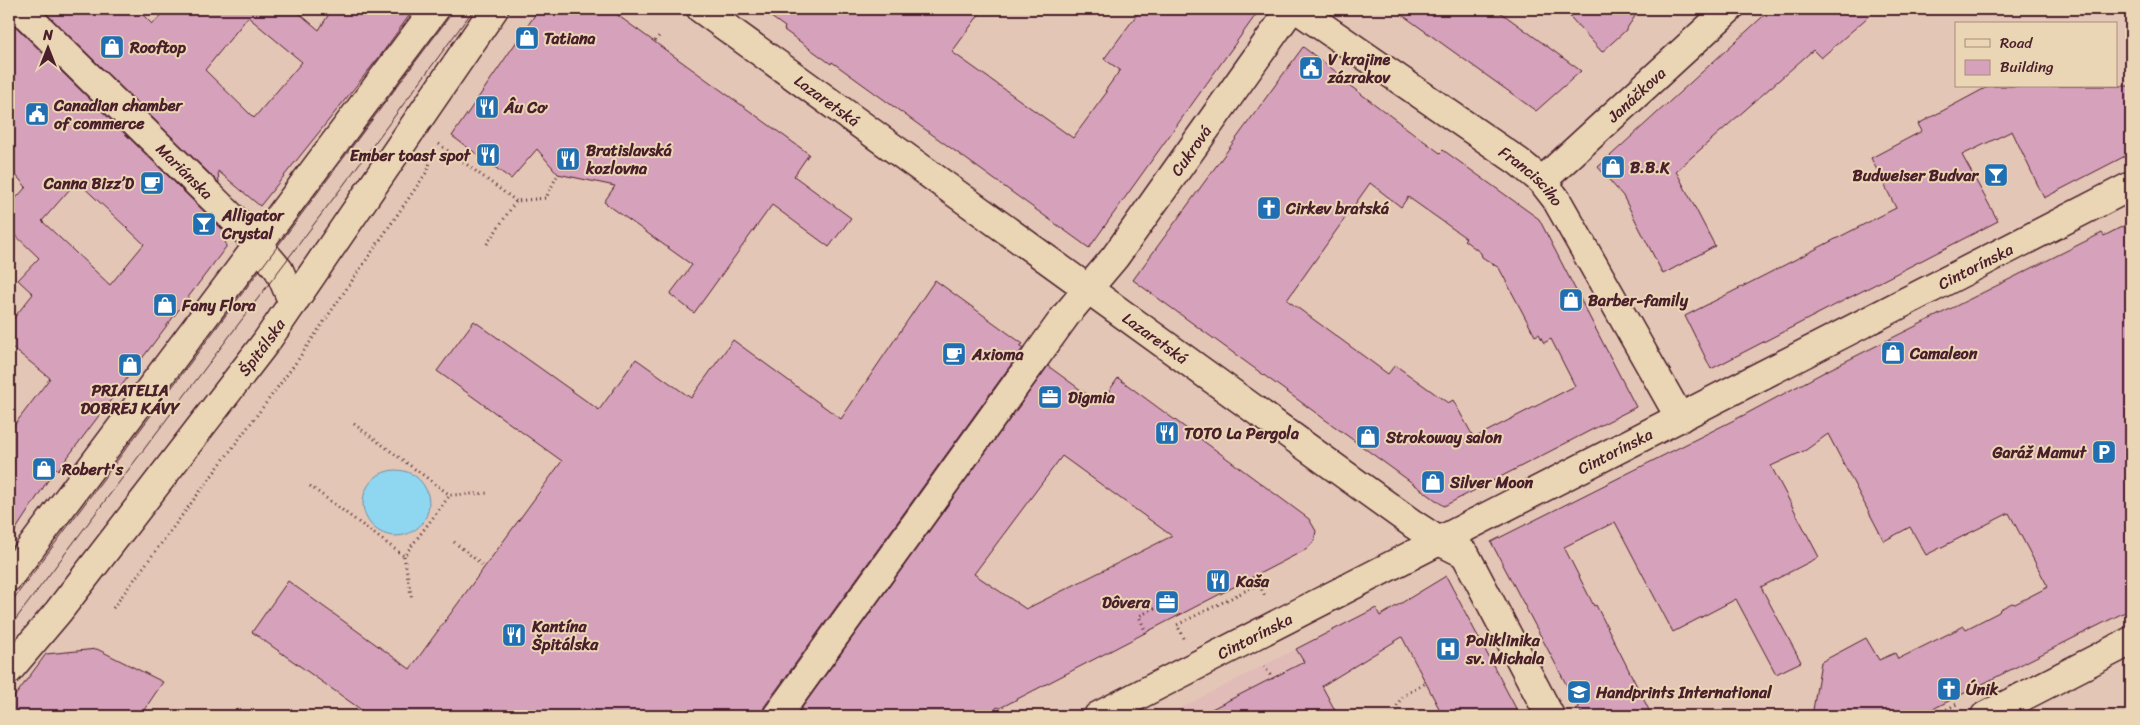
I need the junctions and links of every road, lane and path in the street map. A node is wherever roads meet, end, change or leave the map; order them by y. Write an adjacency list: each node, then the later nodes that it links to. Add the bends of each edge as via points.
1 (20, 9): 15 (street, Mariánska)
2 (435, 9): 15 (street)
3 (494, 9): 17 (street, Špitálska)
4 (701, 9): 16 (street, Lazaretská)
5 (1291, 9): 16 (street, Cukrová, via 1115,257)
6 (1297, 9): 11 (street, Francisciho)
7 (1729, 9): 11 (street, Janáčkova)
8 (659, 36): 9 (path)
9 (655, 41)
10 (558, 174): 13 (path, via 546,198)
11 (1542, 181): 18 (street, Francisciho, via 1556,199)
12 (2131, 186): 18 (street, Cintorínska)
13 (516, 201): 14 (path); 33 (path, via 436,142 428,170 295,364)
14 (487, 244)
15 (259, 246): 17 (street, Mariánska, via 279,270); 28 (street)
16 (1088, 290): 23 (street, Lazaretská); 41 (street, Cukrová, via 1066,315)
17 (293, 303): 38 (street, Špitálska, via 58,612)
18 (1680, 418): 23 (street, Cintorínska)
19 (354, 424): 22 (path)
20 (310, 486): 25 (path)
21 (489, 493): 22 (path)
22 (450, 495): 25 (path)
23 (1439, 541): 42 (street, Cintorínska); 44 (street, Lazaretská, via 1465,554)
24 (454, 542): 26 (path)
25 (404, 556): 30 (path)
26 (486, 567)
27 (1254, 576): 29 (path)
28 (9, 577)
29 (1259, 584): 32 (path); 36 (path, via 1177,625)
30 (412, 600)
31 (1167, 602): 34 (path, via 1139,616)
32 (1269, 603)
33 (113, 608)
34 (1146, 633)
35 (2128, 643): 45 (street)
36 (1187, 645)
37 (1260, 660): 39 (path)
38 (9, 670)
39 (1273, 679)
40 (1426, 683): 43 (path, via 1401,697 1395,706)
41 (777, 716)
42 (1098, 716)
43 (1396, 716)
44 (1550, 716)
45 (1985, 716)

